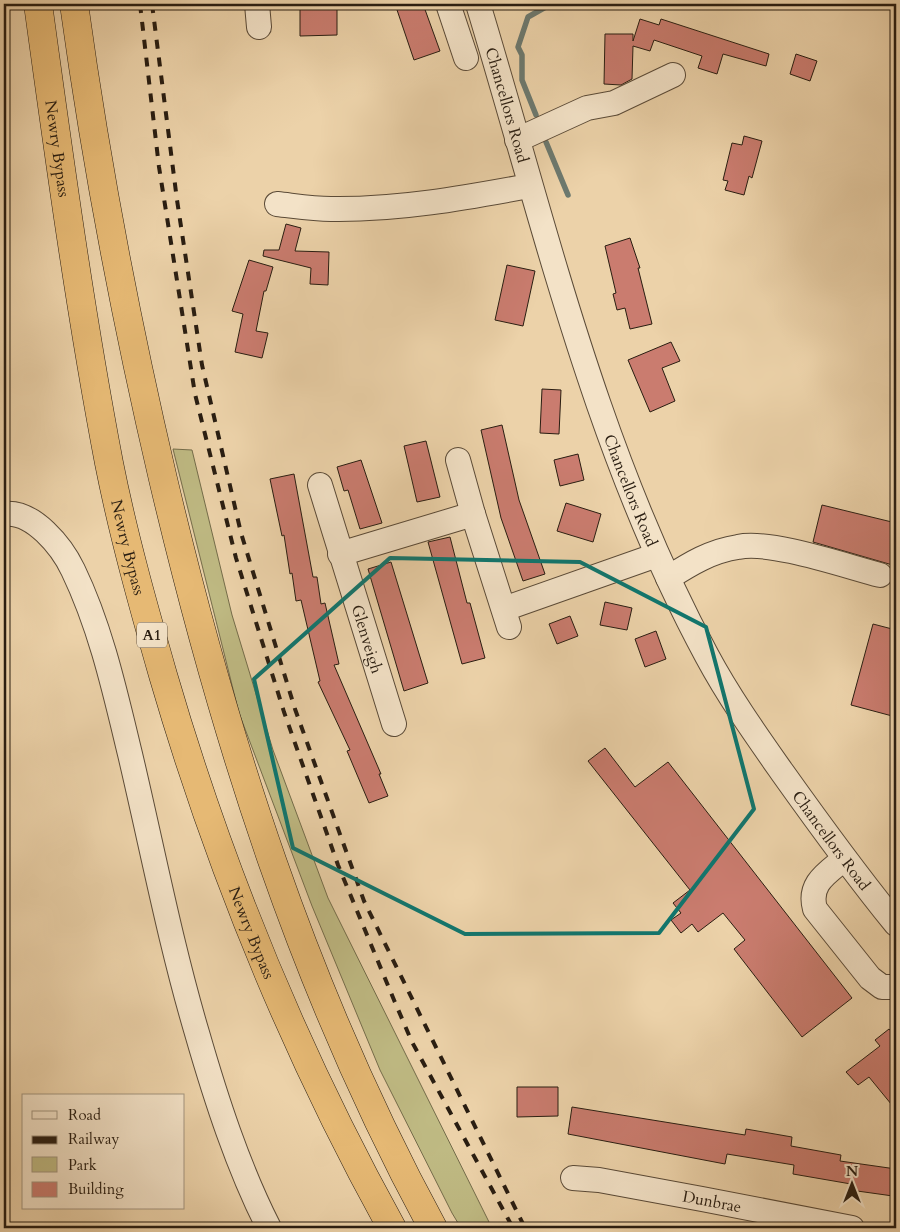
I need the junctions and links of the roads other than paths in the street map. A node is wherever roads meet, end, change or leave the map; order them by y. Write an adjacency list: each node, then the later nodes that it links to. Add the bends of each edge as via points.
1 (38, 4): 26 (highway, Newry Bypass / A1, via 101,418 147,620 187,758 234,889 302,1054)
2 (74, 4): 27 (highway, via 114,252 141,382 185,573 219,701 266,848 311,968 363,1086)
3 (257, 4): 6 (street)
4 (448, 4): 7 (street)
5 (478, 4): 9 (street, Chancellors Road)
6 (259, 27)
7 (466, 58)
8 (673, 75): 9 (street, via 614,103 587,108)
9 (517, 140): 10 (street, Chancellors Road)
10 (529, 186): 11 (street, via 451,200 371,208 330,209); 17 (street, Chancellors Road, via 598,406)
11 (277, 204)
12 (458, 460): 15 (street)
13 (320, 485): 16 (street, Glenveigh)
14 (4, 514): 25 (street, via 31,520 53,541 72,568 85,598 112,677 196,1033 251,1192)
15 (473, 514): 16 (street); 17 (street, via 507,618)
16 (340, 554): 20 (street, Glenveigh)
17 (657, 555): 19 (street, Chancellors Road)
18 (880, 575): 19 (street, via 782,549 739,546 703,556)
19 (668, 578): 21 (street, Chancellors Road, via 707,657 740,712)
20 (394, 724)
21 (844, 860): 22 (street, Chancellors Road); 23 (street, via 817,883 812,898 815,909 870,978 882,987)
22 (896, 924)
23 (896, 986)
24 (573, 1178): 28 (street, Dunbrae, via 702,1198)
25 (270, 1228)
26 (392, 1228)
27 (434, 1228)
28 (852, 1228)

